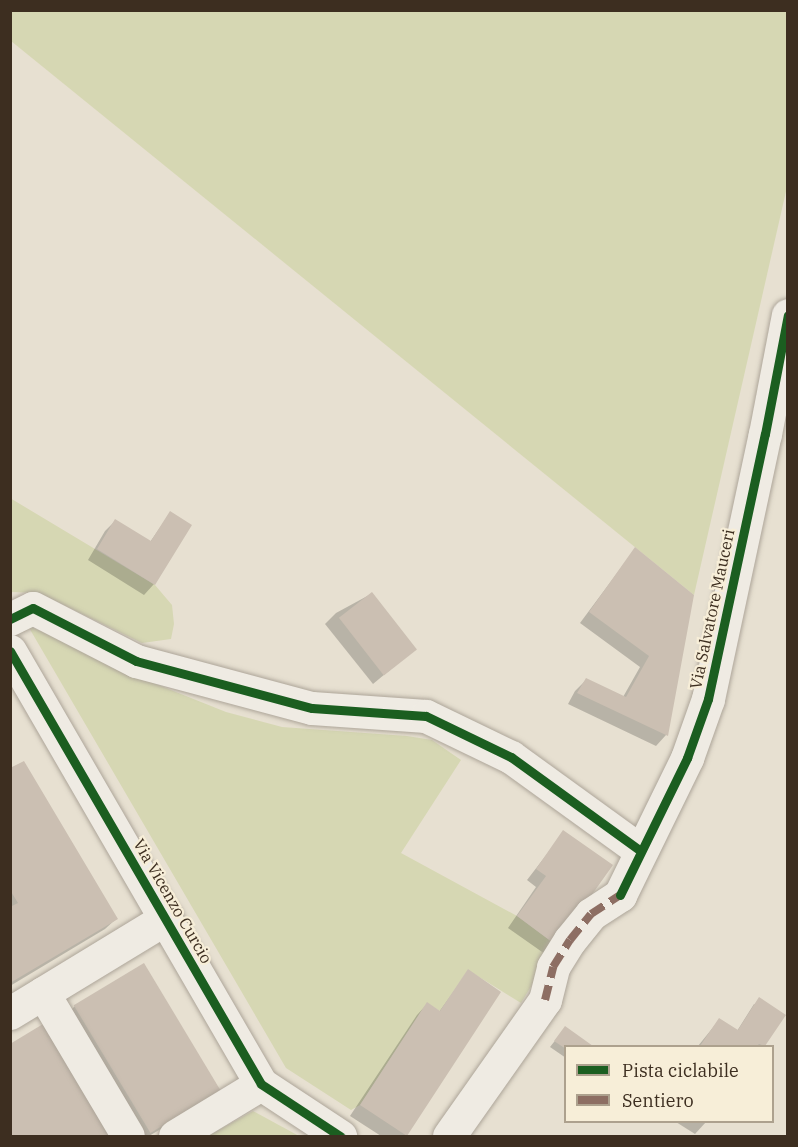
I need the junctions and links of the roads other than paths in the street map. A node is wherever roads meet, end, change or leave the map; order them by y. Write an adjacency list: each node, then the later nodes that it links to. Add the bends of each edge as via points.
1 (788, 315): 4 (street, Via Salvatore Mauceri, via 708,699 687,758)
2 (10, 619): 4 (street, via 33,608 136,661 312,708 426,716 511,757)
3 (10, 651): 5 (street, Via Vicenzo Curcio)
4 (641, 851): 12 (street, Via Salvatore Mauceri, via 620,895 591,914 570,940 553,967 545,1000)
5 (166, 918): 6 (street); 8 (street, Via Vicenzo Curcio)
6 (43, 993): 7 (street); 9 (street)
7 (10, 1013)
8 (261, 1084): 10 (street); 11 (street, Via Vicenzo Curcio)
9 (128, 1137)
10 (175, 1137)
11 (340, 1137)
12 (449, 1137)

